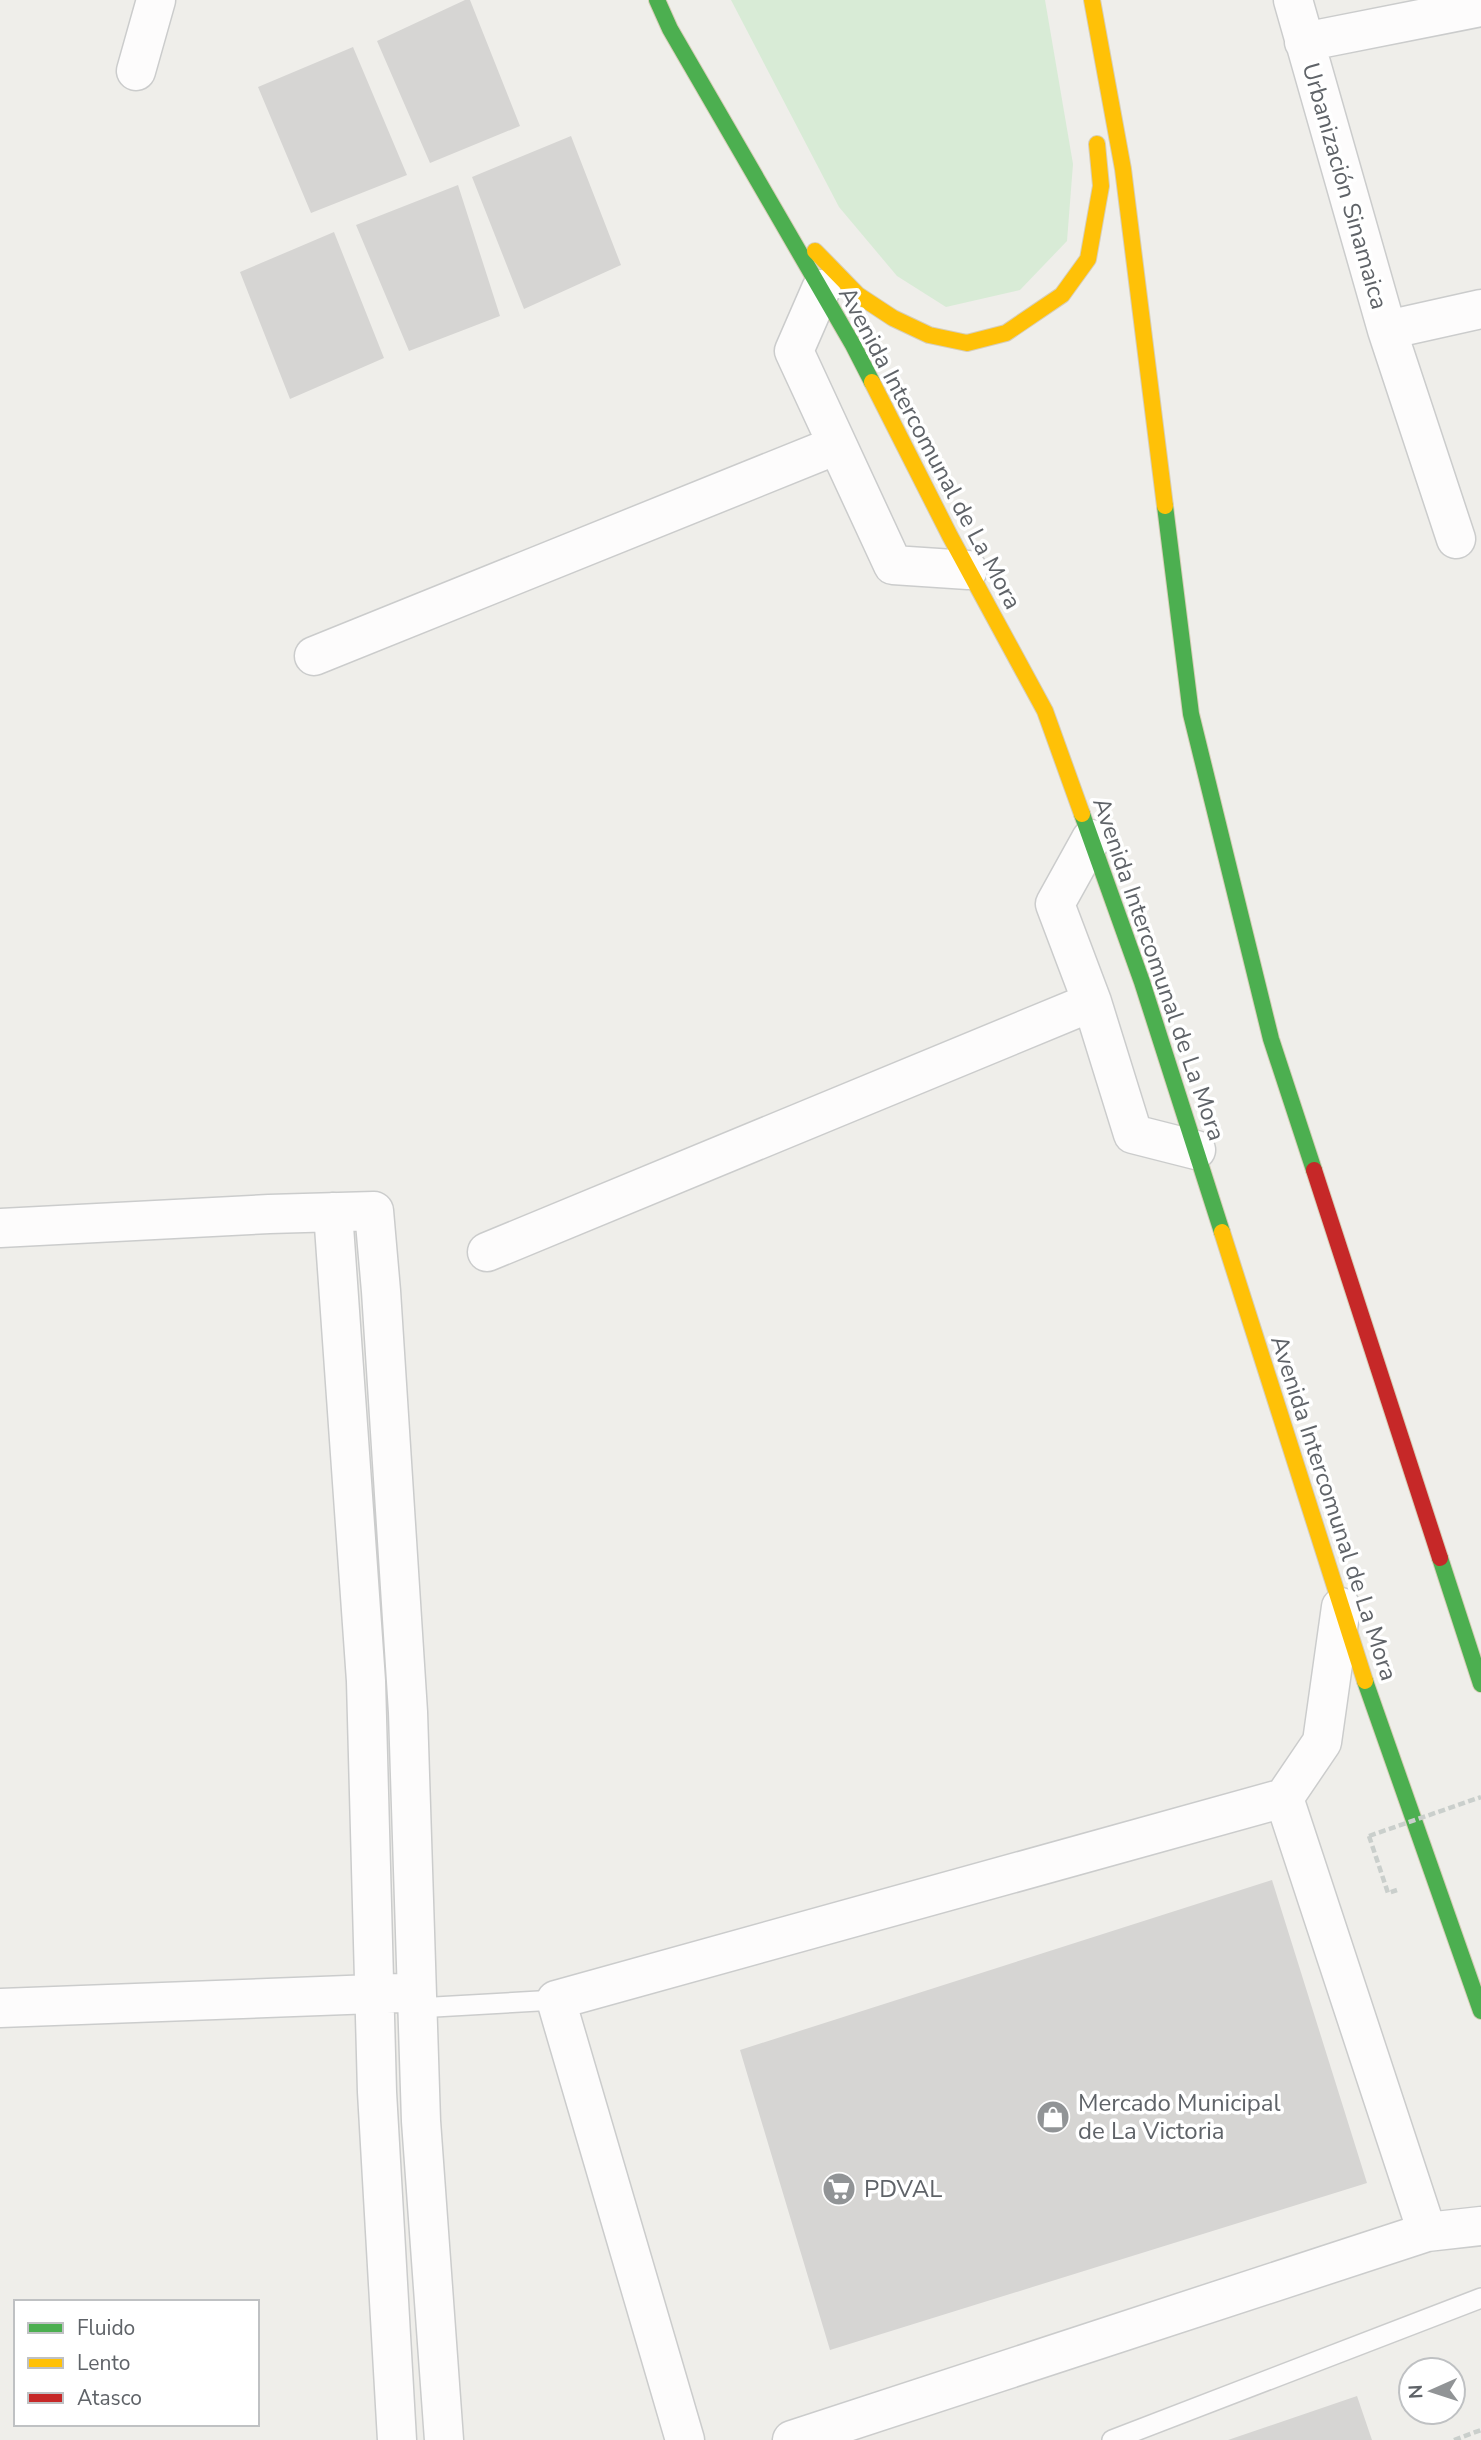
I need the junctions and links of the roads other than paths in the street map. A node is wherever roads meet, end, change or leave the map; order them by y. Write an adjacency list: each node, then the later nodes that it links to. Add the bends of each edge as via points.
1 (156, 0): 9 (street)
2 (641, 0): 7 (street)
3 (1084, 0): 10 (main road)
4 (1092, 0): 27 (main road, via 1123,169 1191,714 1271,1039)
5 (1293, 0): 8 (street, Urbanización Sinamaica)
6 (1481, 7): 8 (street, Urbanización Sinamaica)
7 (664, 14): 12 (main road, Avenida Intercomunal de La Mora)
8 (1304, 42): 15 (street, Urbanización Sinamaica)
9 (136, 71)
10 (1093, 93)
11 (1096, 133): 12 (main road, via 1101,186 1088,259 1062,295 1006,333 967,343 929,335 858,295)
12 (773, 206): 13 (main road, Avenida Intercomunal de La Mora)
13 (821, 289): 16 (street, via 794,351); 18 (main road, Avenida Intercomunal de La Mora)
14 (1481, 309): 15 (street, Urbanización Sinamaica)
15 (1387, 330): 17 (street, Urbanización Sinamaica)
16 (837, 445): 18 (street, via 893,565); 19 (street)
17 (1456, 539)
18 (968, 570): 20 (main road, Avenida Intercomunal de La Mora, via 1045,711)
19 (314, 656)
20 (1091, 839): 21 (street, via 1055,904); 22 (main road, Avenida Intercomunal de La Mora)
21 (1091, 1002): 22 (street, via 1133,1135); 25 (street)
22 (1196, 1150): 26 (main road, Avenida Intercomunal de La Mora)
23 (333, 1212): 24 (street); 29 (street, via 366,1681); 31 (street, via 374,1212 408,1712)
24 (0, 1228)
25 (487, 1252)
26 (1341, 1607): 28 (street, via 1322,1742); 33 (main road, Avenida Intercomunal de La Mora)
27 (1481, 1684)
28 (1284, 1798): 30 (street); 35 (street)
29 (374, 1994): 31 (street); 32 (street); 37 (street)
30 (556, 2000): 31 (lane); 39 (street)
31 (417, 2001): 38 (street)
32 (0, 2008)
33 (1481, 2011)
34 (1481, 2226): 35 (street)
35 (1427, 2232): 40 (street)
36 (1481, 2298): 41 (lane)
37 (397, 2440)
38 (444, 2440)
39 (685, 2440)
40 (792, 2440)
41 (1112, 2440)

